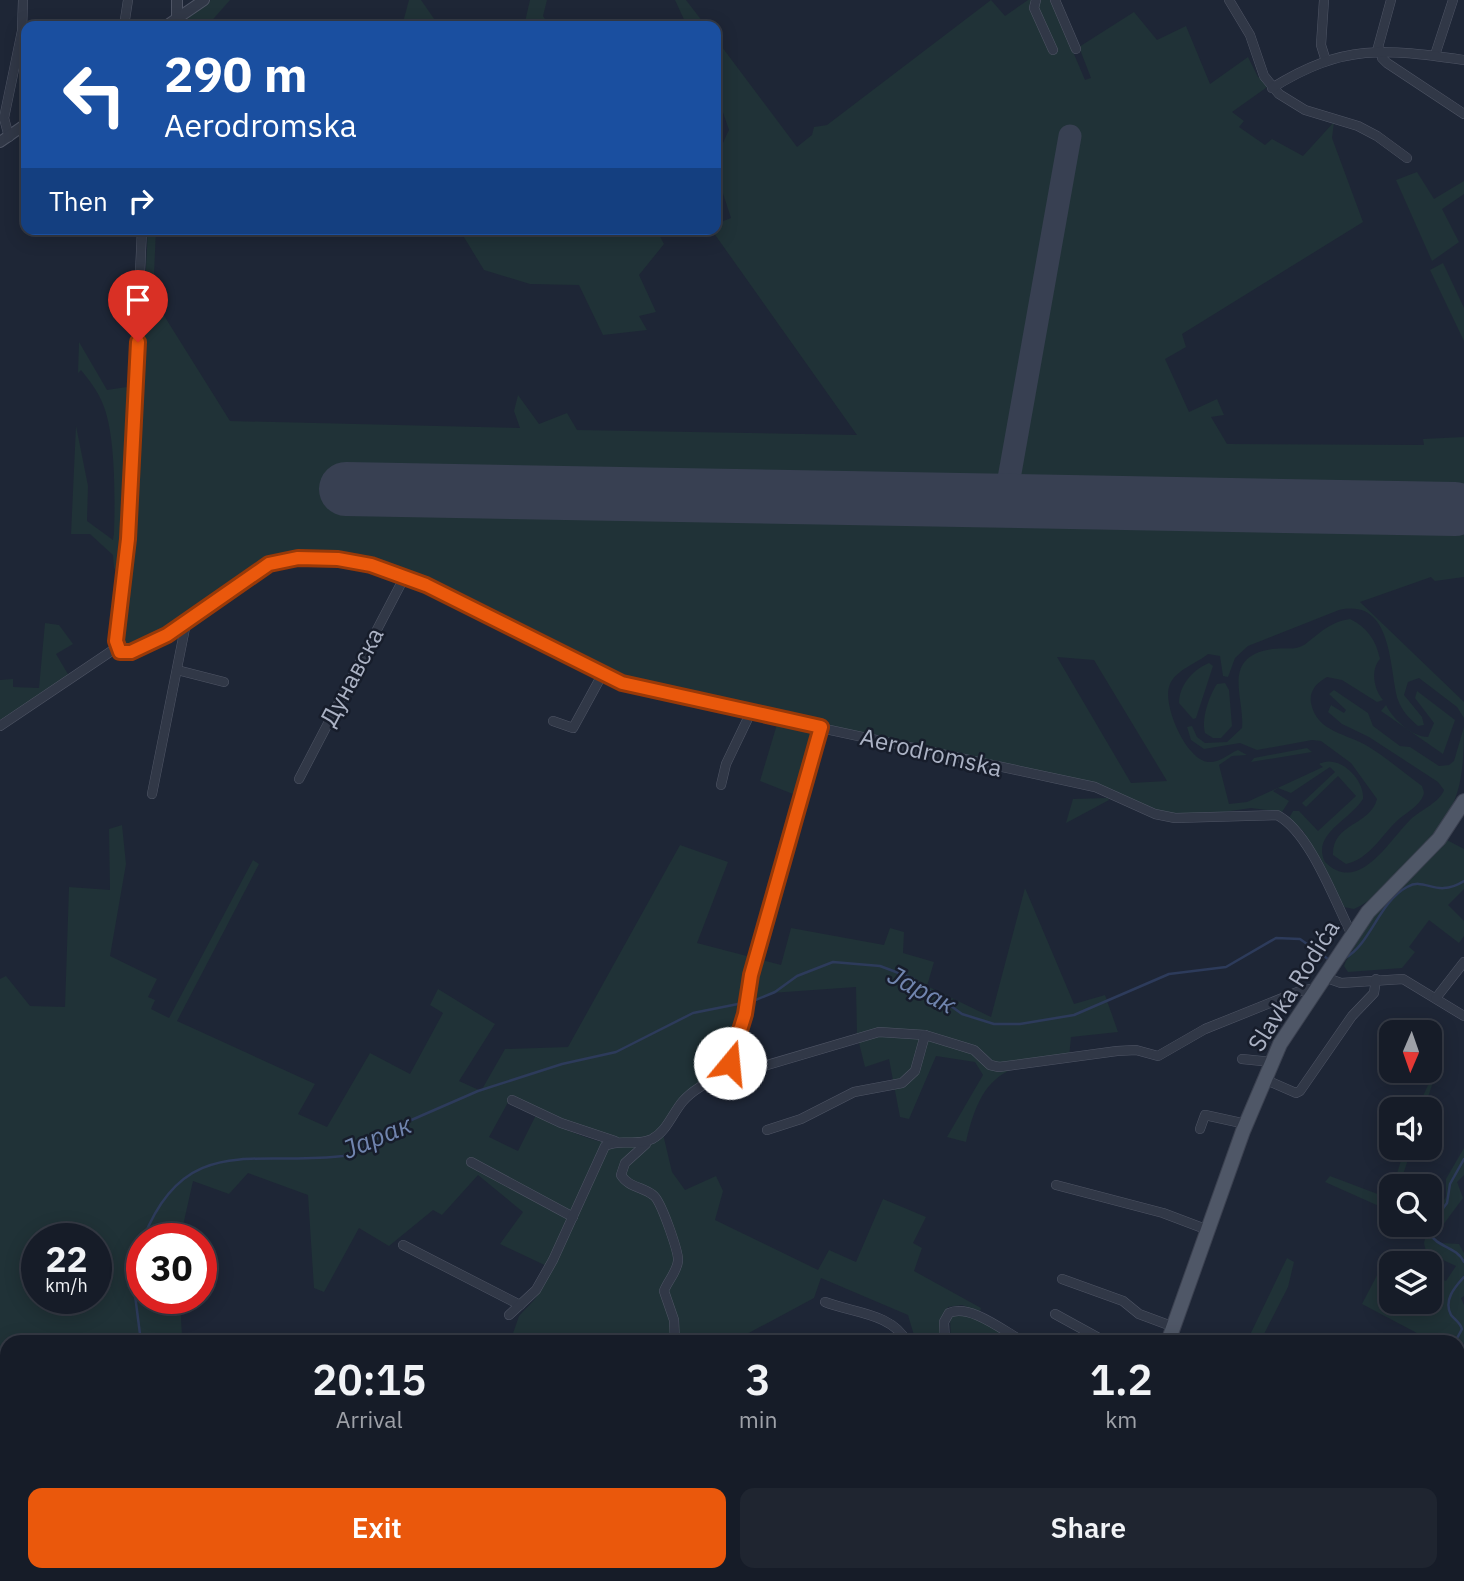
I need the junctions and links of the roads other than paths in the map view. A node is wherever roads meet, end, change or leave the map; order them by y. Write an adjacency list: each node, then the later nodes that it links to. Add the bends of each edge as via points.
1 (23, 0): 11 (street)
2 (128, 0): 12 (street)
3 (177, 0): 13 (street)
4 (204, 0): 14 (street)
5 (1035, 0): 17 (street, via 1034,8)
6 (1055, 0): 16 (street)
7 (1228, 0): 22 (street, via 1250,35)
8 (1324, 0): 21 (street, via 1321,45)
9 (1391, 0): 18 (street)
10 (1453, 0): 19 (street)
11 (22, 21)
12 (125, 21)
13 (177, 21)
14 (178, 21)
15 (21, 36): 25 (street, via 4,118)
16 (1076, 49)
17 (1053, 50)
18 (1379, 51): 19 (street); 21 (street); 23 (street, via 1387,63)
19 (1435, 55): 20 (street)
20 (1464, 60)
21 (1326, 61): 22 (street)
22 (1272, 88): 26 (street, via 1305,110 1358,126)
23 (1464, 114)
24 (21, 128): 25 (street)
25 (5, 139)
26 (1407, 158)
27 (142, 235): 30 (street, via 128,539)
28 (405, 576): 29 (street, Aerodromska, via 338,559 284,559 247,578); 32 (street, Aerodromska, via 517,628); 38 (street, Дунавска)
29 (186, 623): 30 (street, Aerodromska, via 140,648 123,653); 31 (street)
30 (116, 648): 36 (street)
31 (177, 670): 33 (street); 40 (street)
32 (601, 675): 34 (street, Aerodromska, via 649,691); 35 (street, via 573,728)
33 (224, 682)
34 (751, 712): 37 (street, Aerodromska); 39 (street)
35 (553, 721)
36 (0, 726)
37 (821, 727): 42 (street, Aerodromska, via 1095,787 1175,818 1277,815 1302,839); 51 (street, via 751,975 745,1014 730,1060)
38 (299, 779)
39 (721, 785)
40 (152, 794)
41 (1464, 801): 42 (main road, Slavka Rodića, via 1450,825)
42 (1352, 935): 45 (main road, Slavka Rodića)
43 (1464, 962): 46 (street)
44 (1376, 979): 45 (street); 46 (street, via 1404,979); 52 (street, via 1374,993 1346,1023 1300,1091)
45 (1321, 982): 48 (street, via 1205,1029 1158,1056 1117,1051 999,1067 974,1050); 50 (main road, Slavka Rodića)
46 (1436, 998): 47 (street)
47 (1464, 1016)
48 (925, 1035): 51 (street, via 879,1032 747,1071); 56 (street, via 915,1070 902,1083 854,1092 801,1119)
49 (1242, 1059): 50 (street)
50 (1272, 1062): 52 (main road, Slavka Rodića)
51 (733, 1069): 57 (street, via 691,1094)
52 (1264, 1079): 54 (main road, Slavka Rodića)
53 (512, 1100): 58 (street)
54 (1246, 1124): 55 (street, via 1205,1115); 62 (main road, Slavka Rodića)
55 (1200, 1129)
56 (767, 1130)
57 (652, 1139): 58 (street, via 638,1144); 70 (street, via 625,1163 621,1175 627,1183 655,1196 666,1217 677,1255 664,1292)
58 (615, 1141): 61 (street, via 606,1146)
59 (471, 1162): 61 (street)
60 (1056, 1185): 62 (street, via 1163,1213)
61 (573, 1217): 66 (street, via 536,1290)
62 (1208, 1230): 69 (main road, Slavka Rodića)
63 (403, 1245): 66 (street)
64 (1062, 1279): 69 (street, via 1123,1301 1139,1314)
65 (825, 1302): 71 (street, via 885,1320)
66 (520, 1305): 68 (street)
67 (1055, 1314): 74 (street)
68 (509, 1315)
69 (1174, 1327): 75 (main road, Slavka Rodića)
70 (675, 1335)
71 (902, 1335)
72 (945, 1335): 73 (street, via 944,1322 948,1313 955,1311 981,1317)
73 (1012, 1335)
74 (1093, 1335)
75 (1171, 1335)

